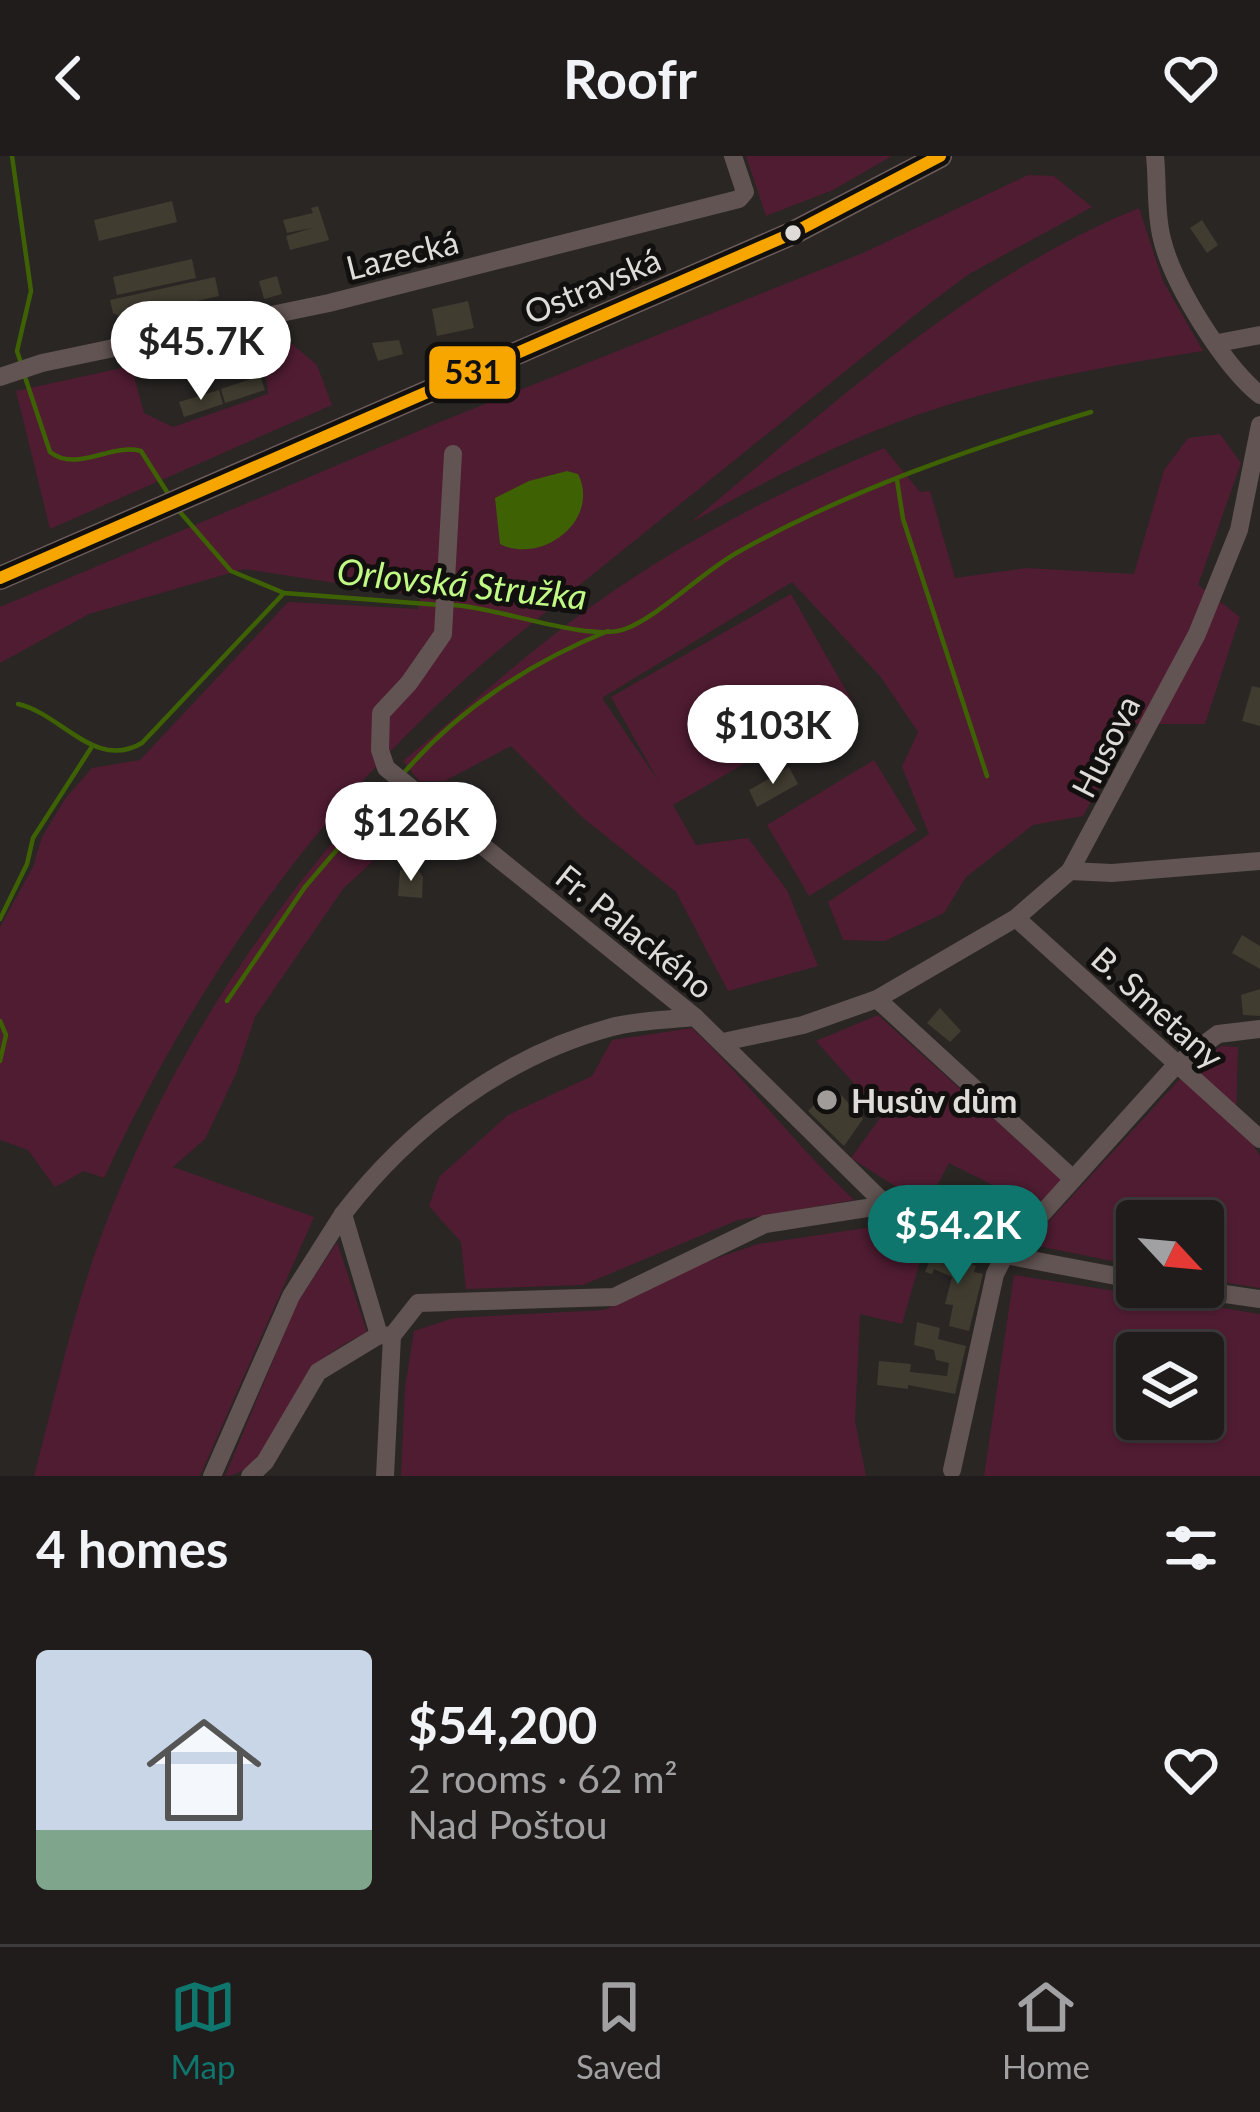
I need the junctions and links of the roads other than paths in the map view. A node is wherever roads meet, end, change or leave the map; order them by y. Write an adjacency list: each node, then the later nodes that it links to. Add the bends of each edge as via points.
1 (733, 156): 6 (street, Lazecká, via 745,192 739,199)
2 (940, 156): 10 (main road, Ostravská, via 793,233)
3 (1155, 156): 5 (street, via 1163,244)
4 (1260, 335): 5 (street)
5 (1218, 343): 7 (street)
6 (0, 376)
7 (1260, 395)
8 (1260, 425): 12 (street, Husova, via 1239,530 1197,634)
9 (452, 454): 15 (street, Fr. Palackého, via 442,634 381,713 386,768)
10 (0, 578)
11 (1260, 861): 12 (street)
12 (1070, 871): 13 (street, Husova)
13 (1016, 918): 14 (street, Husova); 18 (street, B. Smetany)
14 (877, 1000): 17 (street, Husova); 20 (street)
15 (695, 1017): 17 (street, Fr. Palackého); 22 (street, via 613,1027 514,1067 439,1113 379,1167)
16 (1260, 1030): 18 (street, via 1218,1034)
17 (723, 1042): 21 (street, Fr. Palackého)
18 (1176, 1065): 19 (street, B. Smetany); 20 (street)
19 (1260, 1139)
20 (1073, 1179): 23 (street)
21 (886, 1205): 23 (street, Fr. Palackého); 27 (street, via 765,1224 614,1297 418,1303)
22 (343, 1214): 27 (street); 29 (street, via 291,1296)
23 (1005, 1256): 24 (street, Fr. Palackého); 28 (street)
24 (1116, 1276)
25 (1224, 1294): 26 (street)
26 (1260, 1299)
27 (386, 1336): 30 (street, via 318,1372); 31 (street)
28 (952, 1470)
29 (212, 1476)
30 (250, 1476)
31 (385, 1476)

